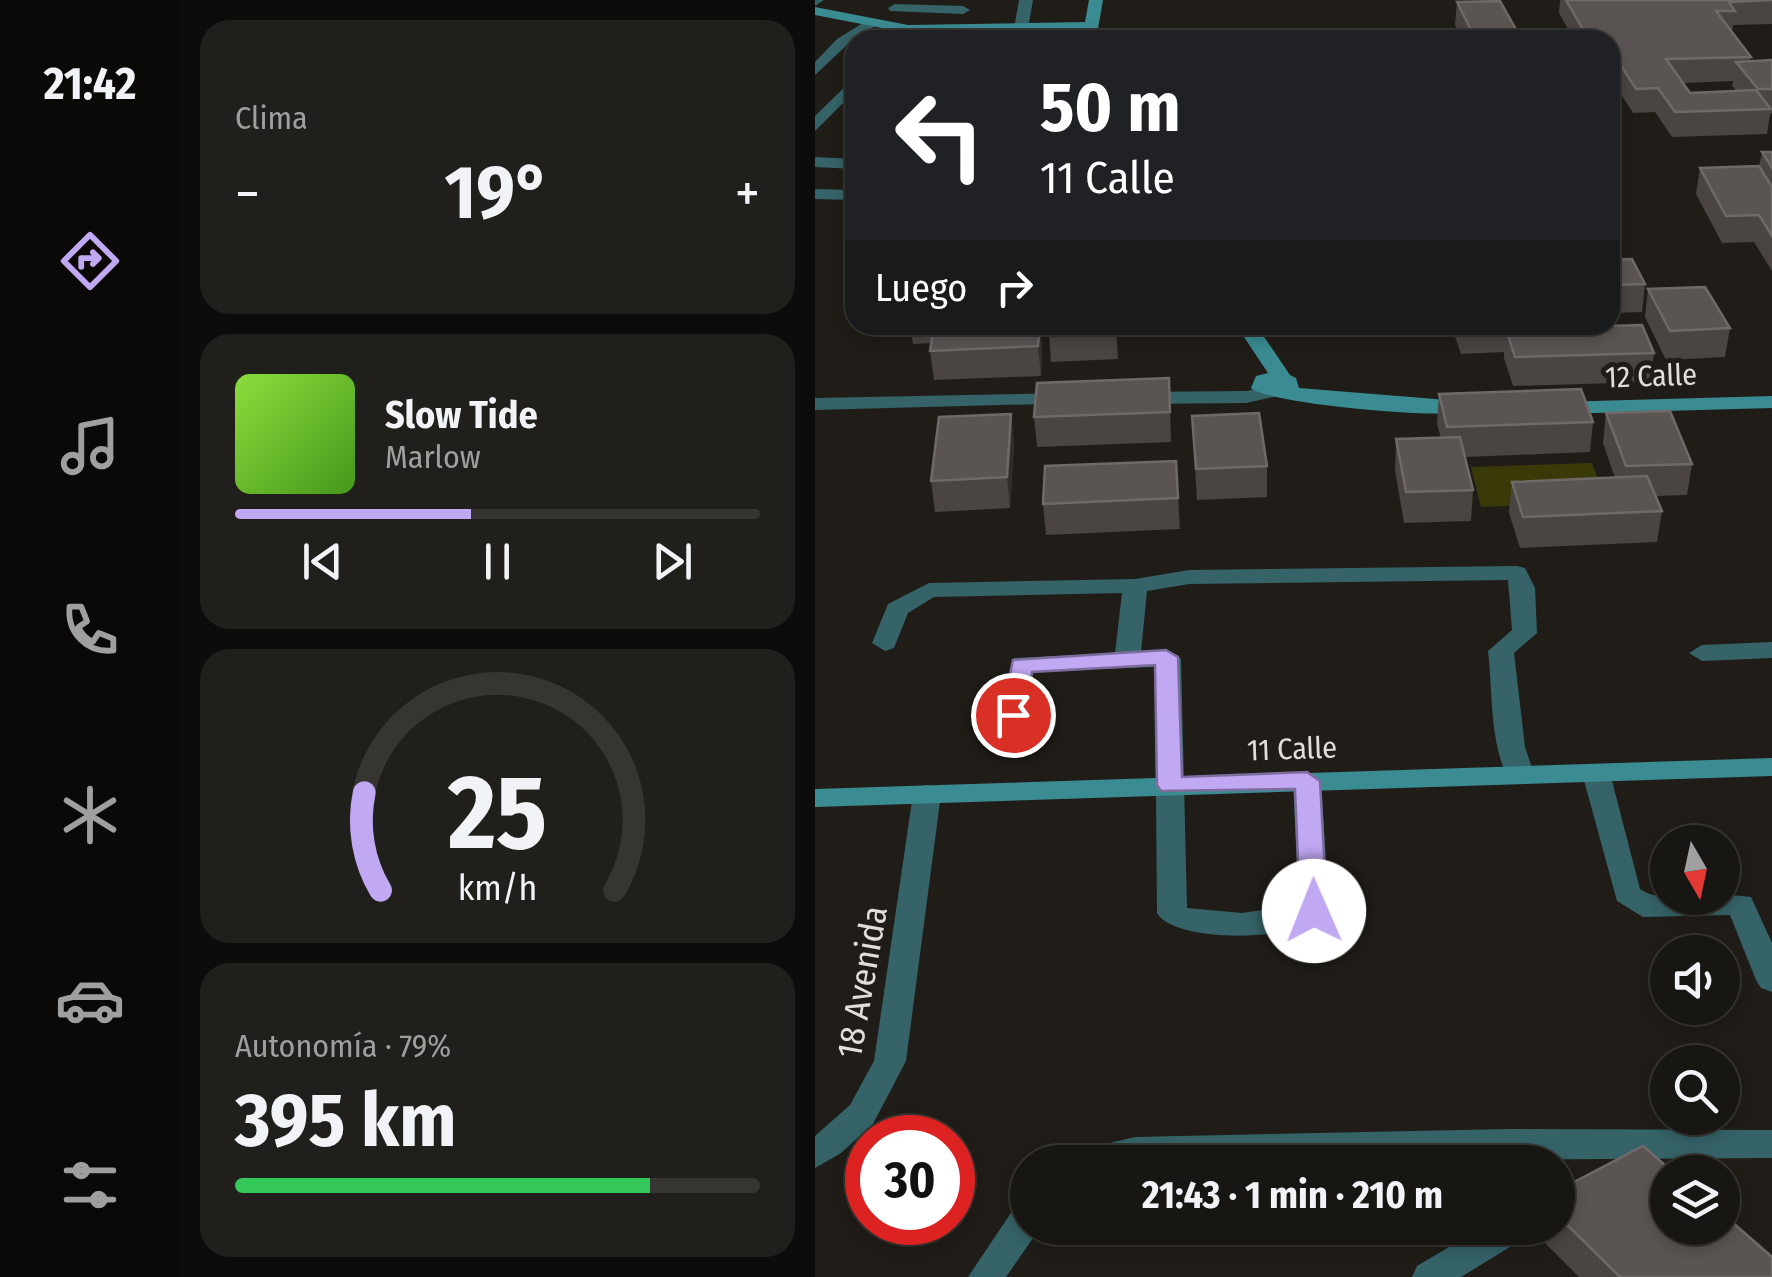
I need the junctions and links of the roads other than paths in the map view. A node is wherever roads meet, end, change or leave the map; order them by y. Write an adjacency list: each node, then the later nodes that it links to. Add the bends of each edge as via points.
1 (1026, 0): 10 (street)
2 (1096, 0): 11 (street)
3 (969, 5): 4 (street); 9 (street)
4 (895, 8)
5 (815, 11): 6 (street)
6 (871, 24): 7 (street); 8 (street)
7 (909, 29): 9 (street)
8 (859, 30)
9 (945, 30)
10 (1022, 30)
11 (1091, 30)
12 (831, 44): 13 (street)
13 (815, 71)
14 (845, 93): 15 (street)
15 (815, 126)
16 (815, 162): 17 (street)
17 (845, 164)
18 (815, 194): 19 (street)
19 (845, 195)
20 (1250, 335): 21 (street)
21 (1274, 381): 22 (street, via 1219,398); 27 (street, via 1351,400)
22 (1121, 398)
23 (1083, 399): 25 (street)
24 (1772, 402): 26 (street, 12 Calle)
25 (815, 404)
26 (1536, 408)
27 (1499, 409)
28 (1135, 586): 29 (street, via 929,590 897,609); 32 (street); 36 (street, via 1189,577 1517,573 1525,632 1501,652)
29 (885, 644)
30 (1772, 650): 31 (street)
31 (1702, 653)
32 (1127, 660): 33 (street, via 1021,665); 38 (street, via 1168,659)
33 (1013, 715)
34 (1772, 767): 35 (street, 11 Calle)
35 (1596, 774): 36 (street, 11 Calle); 41 (street, via 1627,894 1643,906 1741,904)
36 (1521, 777): 37 (street, 11 Calle)
37 (1307, 781): 38 (street, 11 Calle); 38 (street, via 1314,911 1203,924 1172,913)
38 (1170, 785): 39 (street, 11 Calle)
39 (927, 794): 40 (street, 11 Calle); 45 (street, 18 Avenida, via 890,1061 866,1113)
40 (815, 798)
41 (1772, 980)
42 (1669, 1144): 43 (street); 44 (street); 46 (street)
43 (1772, 1144)
44 (1575, 1149)
45 (815, 1154)
46 (1606, 1174)
47 (1010, 1242): 49 (street)
48 (1482, 1245): 50 (street)
49 (986, 1277)
50 (1430, 1277)

